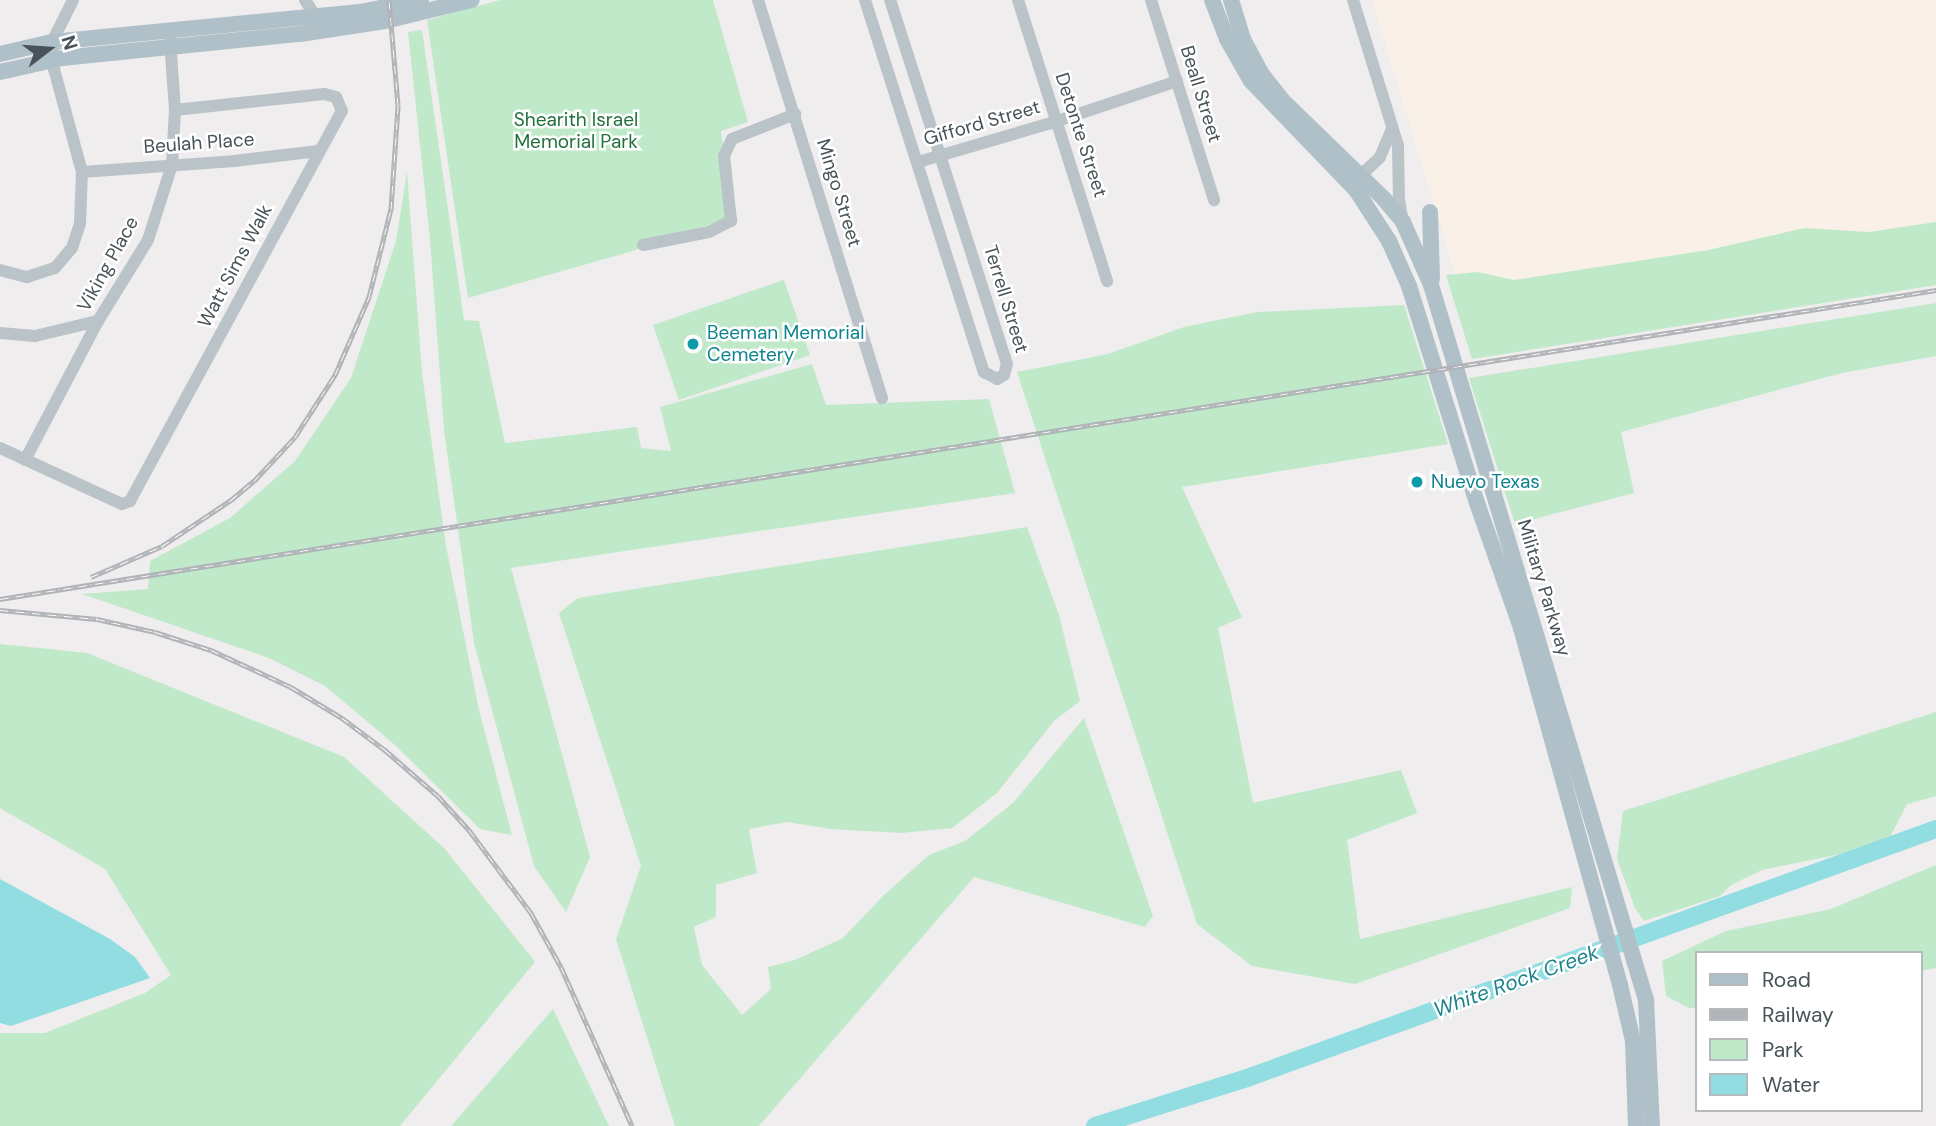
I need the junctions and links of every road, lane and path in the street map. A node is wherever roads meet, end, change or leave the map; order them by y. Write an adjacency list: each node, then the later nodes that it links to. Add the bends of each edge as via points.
1 (73, 0): 15 (street)
2 (305, 0): 13 (street)
3 (421, 0): 13 (main road)
4 (472, 0): 13 (main road, via 385,22)
5 (758, 0): 22 (street, Mingo Street)
6 (865, 0): 27 (street, Terrell Street)
7 (890, 0): 26 (street, Terrell Street)
8 (1018, 0): 23 (street, Detonte Street)
9 (1151, 0): 20 (street, Beall Street)
10 (1212, 0): 30 (main road, Military Parkway, via 1251,81)
11 (1231, 0): 30 (main road, Military Parkway, via 1250,54 1272,88)
12 (1353, 0): 24 (street)
13 (320, 24): 14 (main road); 16 (main road)
14 (169, 30): 15 (main road); 16 (street, Viking Place)
15 (52, 42): 17 (main road); 18 (street)
16 (170, 48): 18 (main road); 21 (street, Viking Place)
17 (0, 54)
18 (53, 59): 19 (main road); 29 (street)
19 (0, 72)
20 (1177, 81): 23 (street, Gifford Street); 31 (street, Beall Street)
21 (175, 110): 25 (street, Watt Sims Walk, via 331,94 340,101 342,111); 28 (street, Viking Place)
22 (795, 114): 34 (street, via 732,139 724,156 731,221 709,233); 40 (street, Mingo Street)
23 (1057, 121): 26 (street, Gifford Street); 36 (street, Detonte Street)
24 (1392, 129): 30 (street, via 1380,157); 33 (street, via 1398,145)
25 (318, 151): 28 (street, Beulah Place); 42 (street, Watt Sims Walk, via 130,500 122,505)
26 (942, 156): 27 (street, Gifford Street); 27 (street, Terrell Street, via 1007,364 1006,372 997,379 984,372)
27 (918, 162)
28 (172, 164): 29 (street, Beulah Place); 38 (street, Viking Place, via 148,240)
29 (82, 172): 35 (street, via 80,223 67,255 55,268 34,276)
30 (1358, 182): 33 (main road, Military Parkway); 44 (main road, Military Parkway, via 1409,286)
31 (1214, 200)
32 (1430, 212): 37 (main road)
33 (1403, 222): 37 (main road, Military Parkway)
34 (643, 245)
35 (0, 270)
36 (1107, 281)
37 (1432, 285): 43 (main road, Military Parkway)
38 (98, 321): 39 (street, via 35,336); 42 (street, Viking Place)
39 (0, 332)
40 (882, 398)
41 (0, 448): 42 (street)
42 (28, 462)
43 (1496, 498): 44 (main road); 45 (main road, Military Parkway)
44 (1477, 503): 45 (main road, Military Parkway)
45 (1568, 768): 46 (main road, Military Parkway, via 1588,877 1633,1041); 47 (main road, Military Parkway, via 1609,872 1641,979 1650,1035)
46 (1636, 1126)
47 (1652, 1126)

